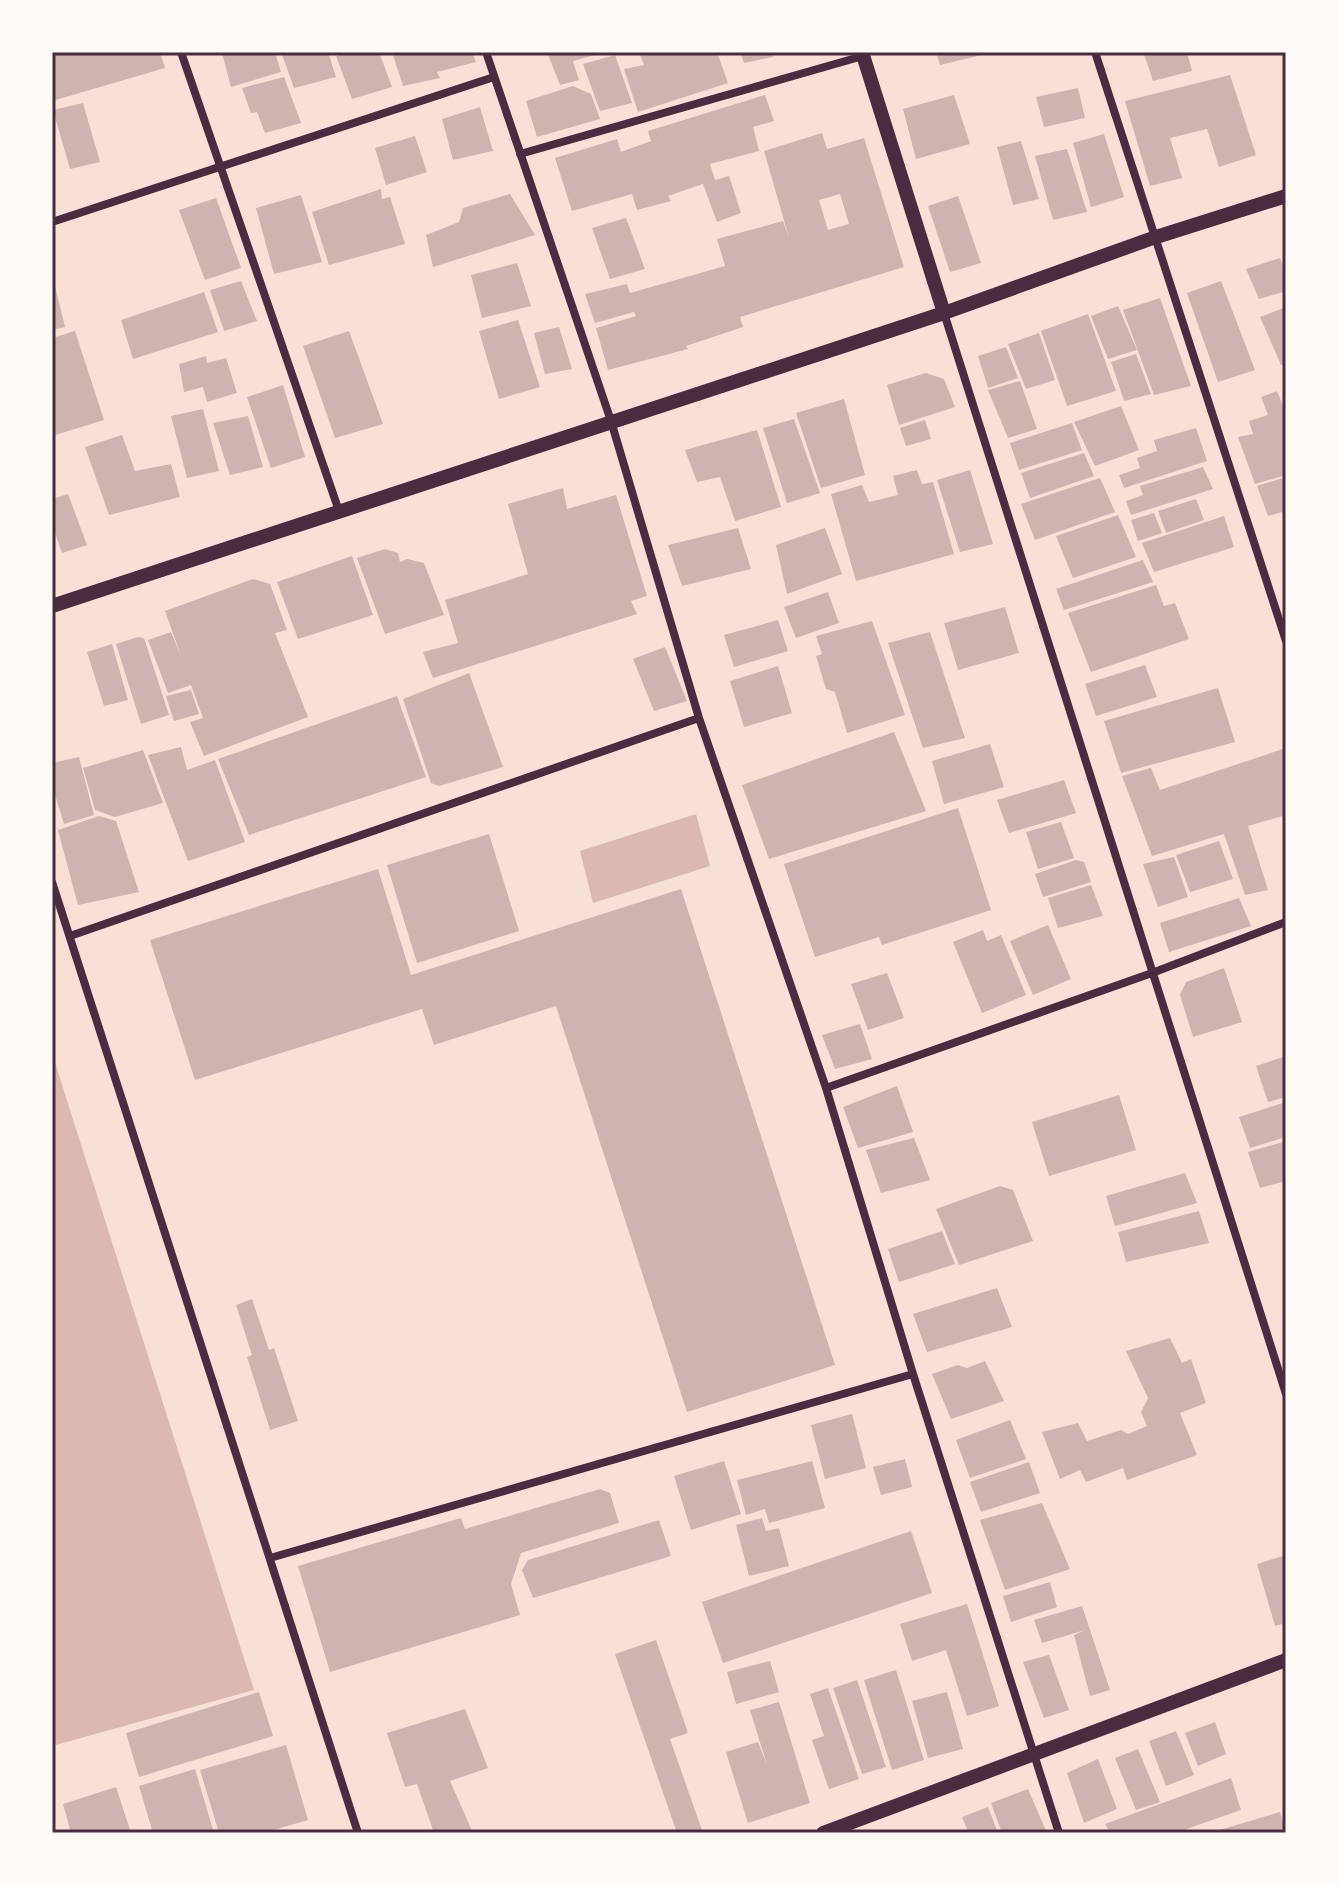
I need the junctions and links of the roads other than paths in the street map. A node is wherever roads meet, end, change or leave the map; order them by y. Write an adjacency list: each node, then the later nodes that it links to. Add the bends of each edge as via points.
1 (181, 52): 7 (street)
2 (486, 52): 5 (street)
3 (1095, 52): 10 (street)
4 (862, 54): 6 (street); 11 (street)
5 (494, 77): 6 (street); 7 (street)
6 (520, 154): 12 (street)
7 (221, 167): 9 (street); 13 (street)
8 (1286, 196): 10 (street)
9 (52, 222)
10 (1153, 238): 11 (street); 15 (street)
11 (944, 313): 12 (street); 20 (street)
12 (611, 421): 13 (street); 16 (street)
13 (339, 511): 14 (street)
14 (52, 606)
15 (1286, 641)
16 (699, 718): 19 (street); 21 (street)
17 (52, 882): 19 (street)
18 (1286, 922): 20 (street)
19 (70, 936): 24 (street)
20 (1152, 973): 21 (street); 23 (street)
21 (826, 1088): 22 (street)
22 (913, 1374): 24 (street); 26 (street)
23 (1286, 1394)
24 (270, 1558): 27 (street)
25 (1286, 1660): 26 (street)
26 (1034, 1755): 28 (street); 29 (street)
27 (358, 1833)
28 (823, 1833)
29 (1059, 1833)

